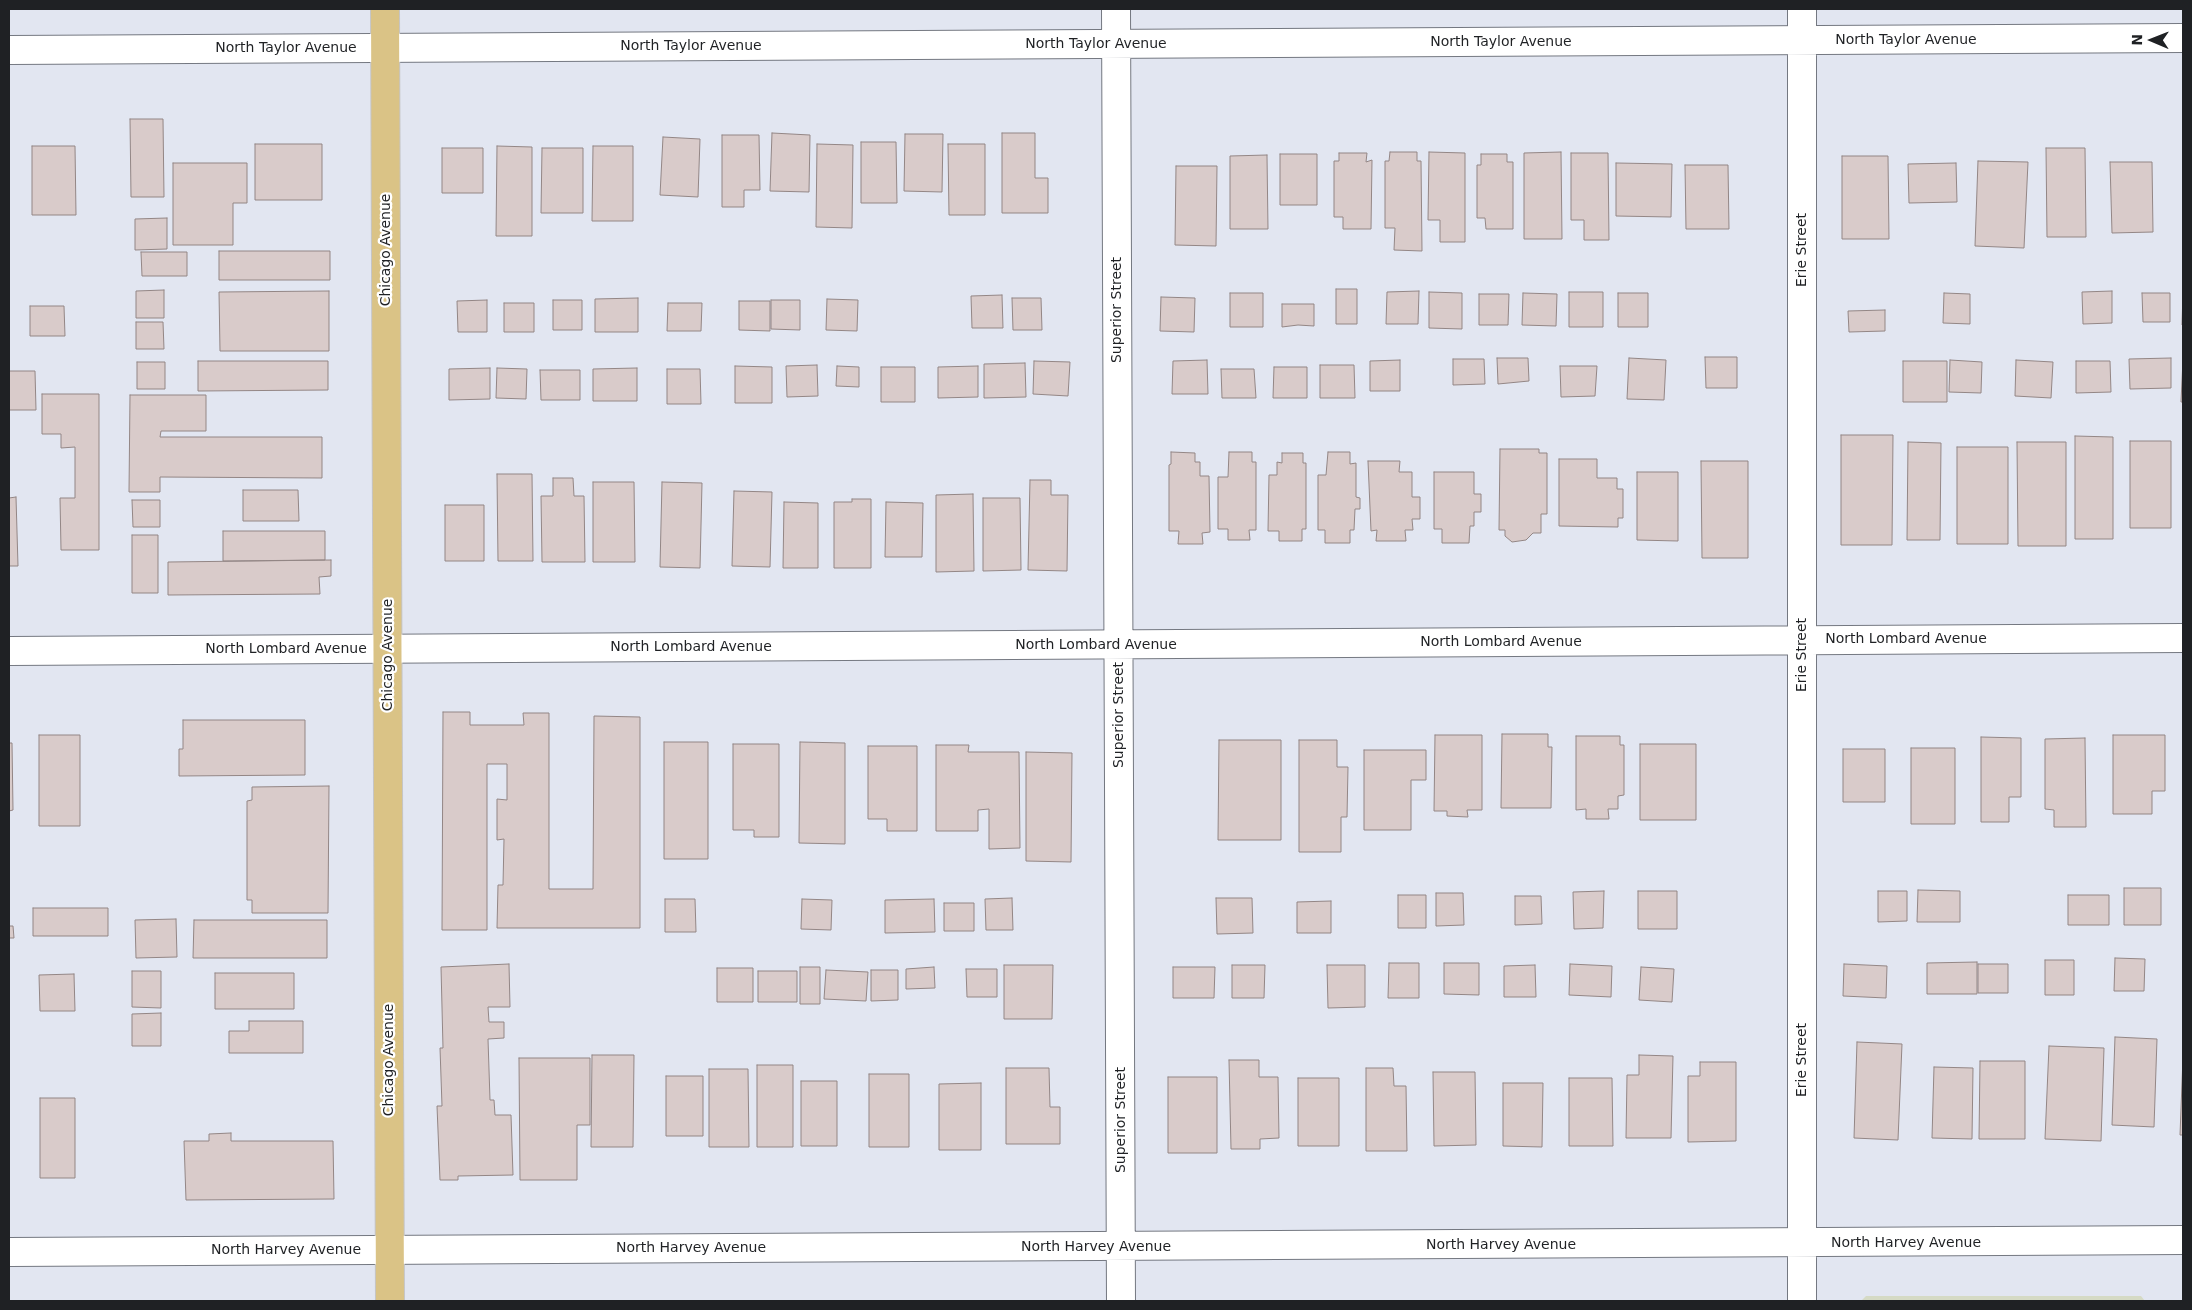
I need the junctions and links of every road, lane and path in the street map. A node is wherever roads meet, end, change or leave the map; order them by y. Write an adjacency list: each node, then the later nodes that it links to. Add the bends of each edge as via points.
1 (385, 9): 7 (main road, Chicago Avenue)
2 (1116, 9): 6 (street, Superior Street)
3 (1802, 9): 5 (street, Erie Street)
4 (2183, 38): 5 (street, North Taylor Avenue)
5 (1802, 40): 6 (street, North Taylor Avenue); 10 (street, Erie Street)
6 (1116, 43): 7 (street, North Taylor Avenue); 11 (street, Superior Street)
7 (386, 48): 8 (street, North Taylor Avenue); 12 (main road, Chicago Avenue)
8 (9, 50)
9 (2183, 638): 10 (street, North Lombard Avenue)
10 (1802, 640): 11 (street, North Lombard Avenue); 15 (street, Erie Street)
11 (1119, 644): 12 (street, North Lombard Avenue); 16 (street, Superior Street)
12 (388, 648): 13 (street, North Lombard Avenue); 17 (main road, Chicago Avenue)
13 (9, 651)
14 (2183, 1240): 15 (street, North Harvey Avenue)
15 (1802, 1244): 16 (street, North Harvey Avenue); 21 (street, Erie Street)
16 (1121, 1247): 17 (street, North Harvey Avenue); 20 (street, Superior Street)
17 (390, 1249): 18 (street, North Harvey Avenue); 19 (main road, Chicago Avenue)
18 (9, 1252)
19 (390, 1301)
20 (1121, 1301)
21 (1802, 1301)

